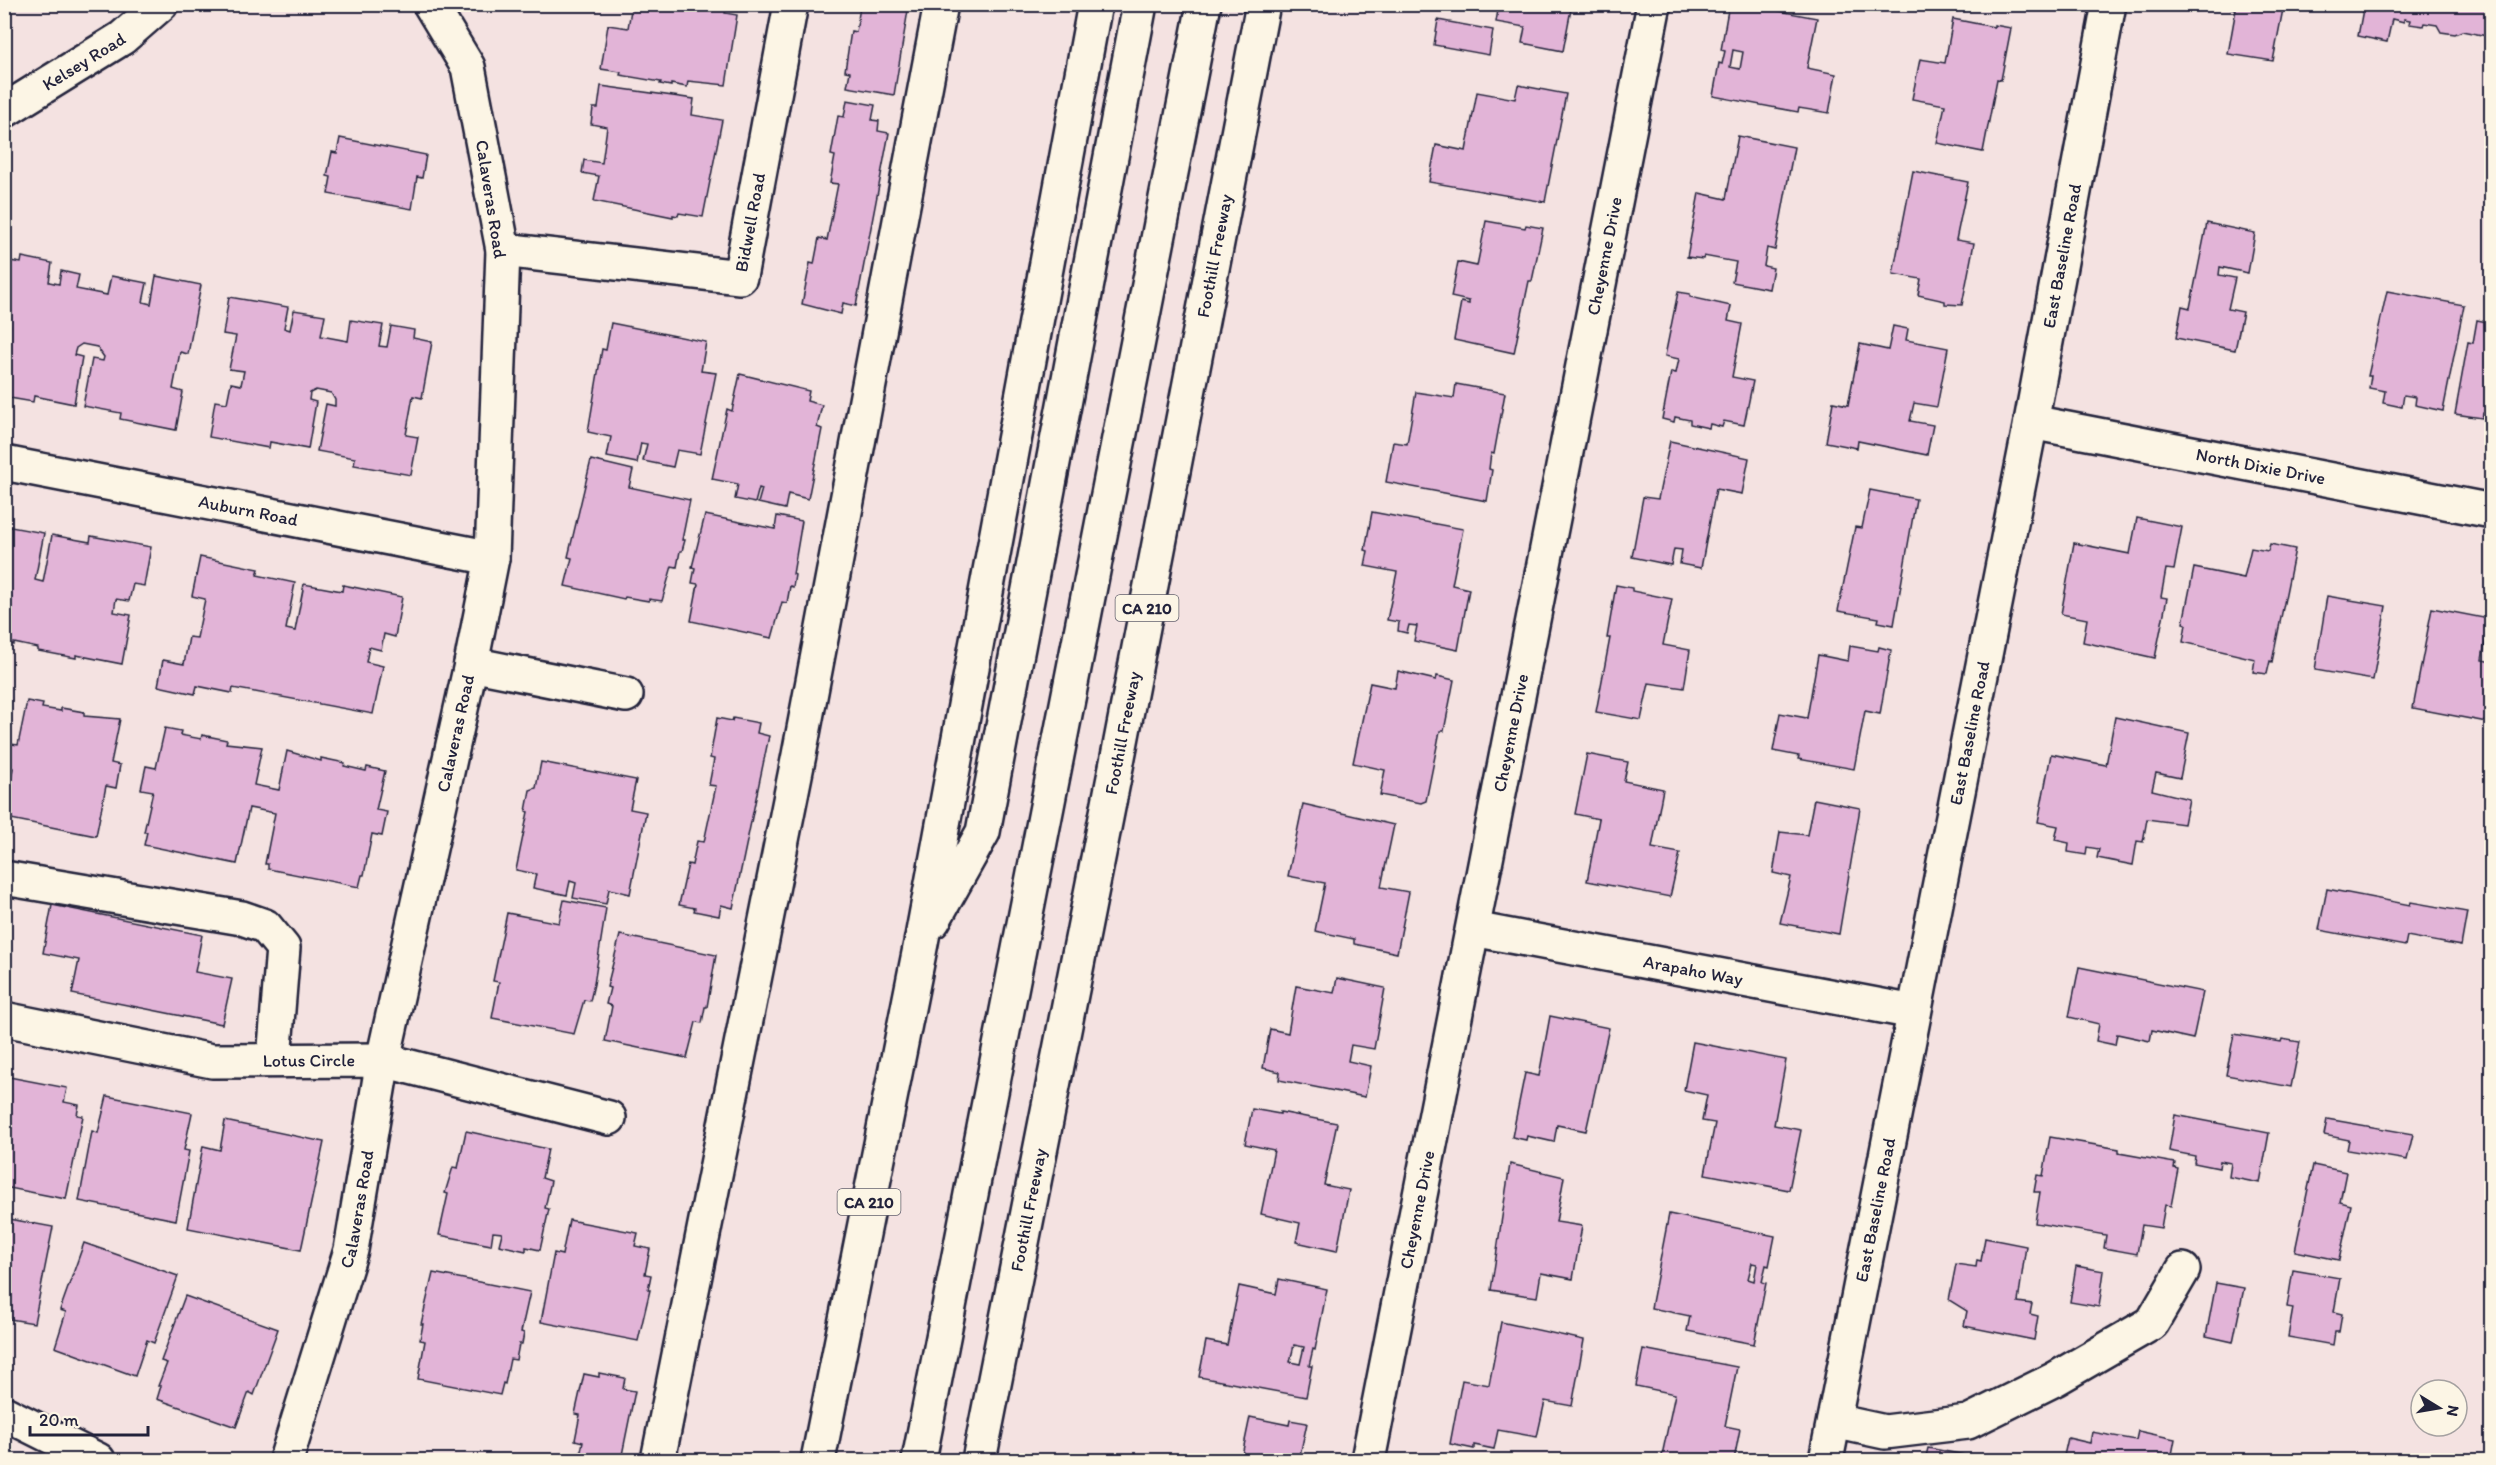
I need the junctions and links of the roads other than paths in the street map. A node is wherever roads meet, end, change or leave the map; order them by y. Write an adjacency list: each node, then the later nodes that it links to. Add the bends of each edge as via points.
1 (161, 4): 11 (main road, Kelsey Road, via 122,38)
2 (430, 4): 12 (main road, Calaveras Road, via 468,67)
3 (791, 4): 12 (main road, Bidwell Road, via 740,277)
4 (941, 4): 32 (main road, via 799,755)
5 (1095, 4): 21 (main road, CA 210)
6 (1140, 4): 21 (main road, via 983,832)
7 (1204, 4): 34 (main road)
8 (1263, 4): 35 (main road, Foothill Freeway / CA 210)
9 (1654, 4): 20 (main road, Cheyenne Drive)
10 (2109, 4): 13 (main road, East Baseline Road)
11 (4, 111)
12 (503, 250): 16 (main road, Calaveras Road)
13 (2031, 422): 15 (main road, North Dixie Drive); 22 (main road, East Baseline Road)
14 (4, 463): 16 (main road, Auburn Road)
15 (2492, 512)
16 (492, 558): 17 (main road, Calaveras Road)
17 (471, 664): 18 (main road); 25 (main road, Calaveras Road)
18 (627, 695)
19 (4, 878): 24 (main road, via 242,918 265,926 283,948)
20 (1473, 929): 22 (main road, Arapaho Way); 36 (main road, Cheyenne Drive)
21 (921, 943): 33 (main road, CA 210)
22 (1914, 1012): 29 (main road, East Baseline Road)
23 (4, 1019): 24 (main road, Lotus Circle, via 212,1060)
24 (274, 1060): 25 (main road, Lotus Circle)
25 (383, 1060): 26 (main road, Lotus Circle); 31 (main road, Calaveras Road, via 351,1250)
26 (609, 1118)
27 (2183, 1270): 29 (main road, via 2152,1323 2055,1379 1968,1422 1886,1432)
28 (4, 1413): 30 (main road)
29 (1834, 1421): 37 (main road, East Baseline Road)
30 (98, 1461)
31 (286, 1461)
32 (658, 1461)
33 (818, 1461)
34 (919, 1461)
35 (979, 1461)
36 (1368, 1461)
37 (1826, 1461)

